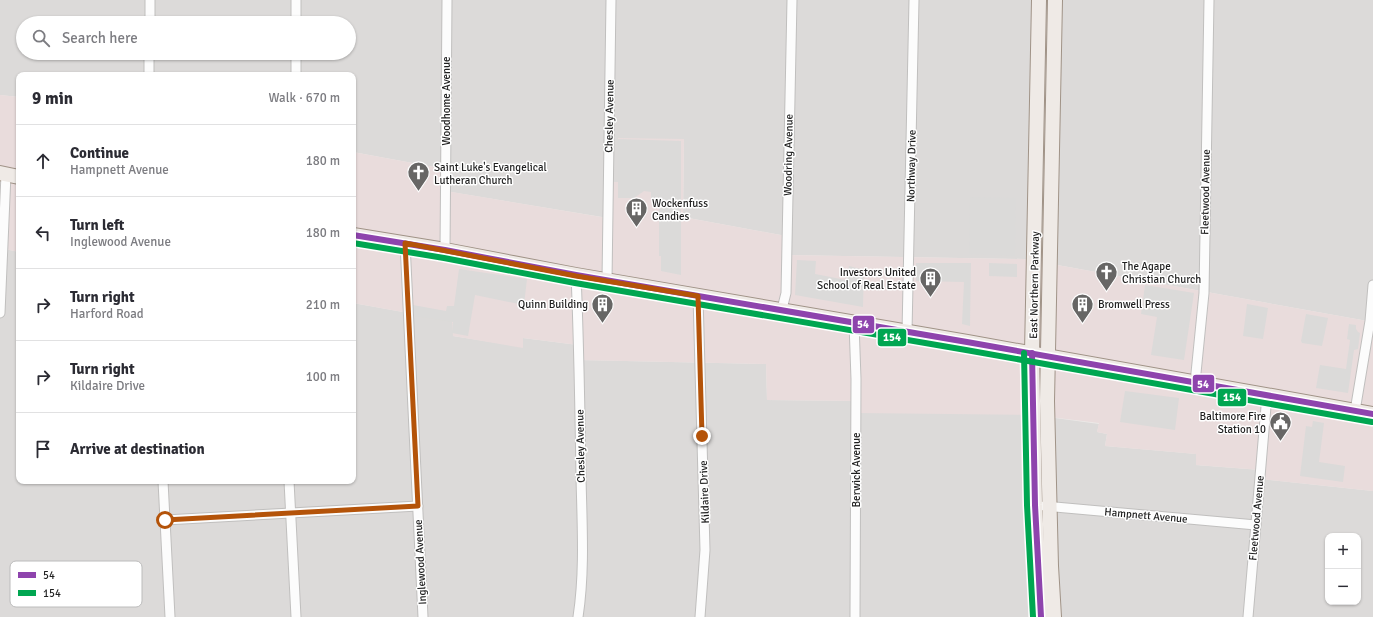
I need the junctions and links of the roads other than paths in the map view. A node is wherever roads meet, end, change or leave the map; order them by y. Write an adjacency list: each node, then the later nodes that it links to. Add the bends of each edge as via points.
1 (150, 0): 10 (street)
2 (296, 0): 11 (street)
3 (447, 0): 21 (street, Woodhome Avenue)
4 (611, 0): 23 (street, Chesley Avenue)
5 (792, 0): 26 (street, Woodring Avenue, via 786,293)
6 (914, 0): 29 (street, Northway Drive)
7 (1039, 0): 16 (main road, East Northern Parkway)
8 (1055, 0): 17 (main road, East Northern Parkway)
9 (1209, 0): 32 (street, Fleetwood Avenue, via 1204,293)
10 (150, 16)
11 (296, 16)
12 (149, 60): 14 (street)
13 (296, 60): 15 (street)
14 (149, 72)
15 (296, 72)
16 (1037, 113): 17 (main road); 30 (main road, East Northern Parkway)
17 (1052, 113): 31 (main road, East Northern Parkway)
18 (8, 175): 27 (street)
19 (356, 235): 20 (main road)
20 (405, 243): 21 (main road); 39 (street, Inglewood Avenue)
21 (445, 250): 22 (main road)
22 (576, 276): 23 (main road); 47 (street, Chesley Avenue, via 582,543)
23 (607, 280): 25 (main road)
24 (1373, 286): 34 (street, via 1370,321)
25 (698, 296): 26 (main road); 48 (street, Kildaire Drive, via 705,550)
26 (782, 310): 28 (main road)
27 (0, 313)
28 (854, 323): 29 (main road); 49 (street, Berwick Avenue)
29 (907, 332): 30 (main road)
30 (1032, 353): 31 (main road); 38 (main road, East Northern Parkway)
31 (1047, 356): 32 (main road); 40 (main road, East Northern Parkway)
32 (1195, 383): 33 (main road)
33 (1268, 395): 34 (main road); 43 (street, Fleetwood Avenue)
34 (1355, 411): 35 (main road)
35 (1373, 414)
36 (163, 484): 42 (street)
37 (289, 484): 41 (street)
38 (1035, 505): 40 (street, Hampnett Avenue); 50 (main road, East Northern Parkway)
39 (418, 506): 41 (street); 46 (street, Inglewood Avenue)
40 (1049, 507): 43 (street, Hampnett Avenue); 51 (main road, East Northern Parkway)
41 (291, 513): 42 (street); 45 (street)
42 (165, 520): 44 (street)
43 (1256, 525): 52 (street, Fleetwood Avenue)
44 (170, 617)
45 (296, 617)
46 (423, 617)
47 (578, 617)
48 (700, 617)
49 (856, 617)
50 (1041, 617)
51 (1054, 617)
52 (1248, 617)

